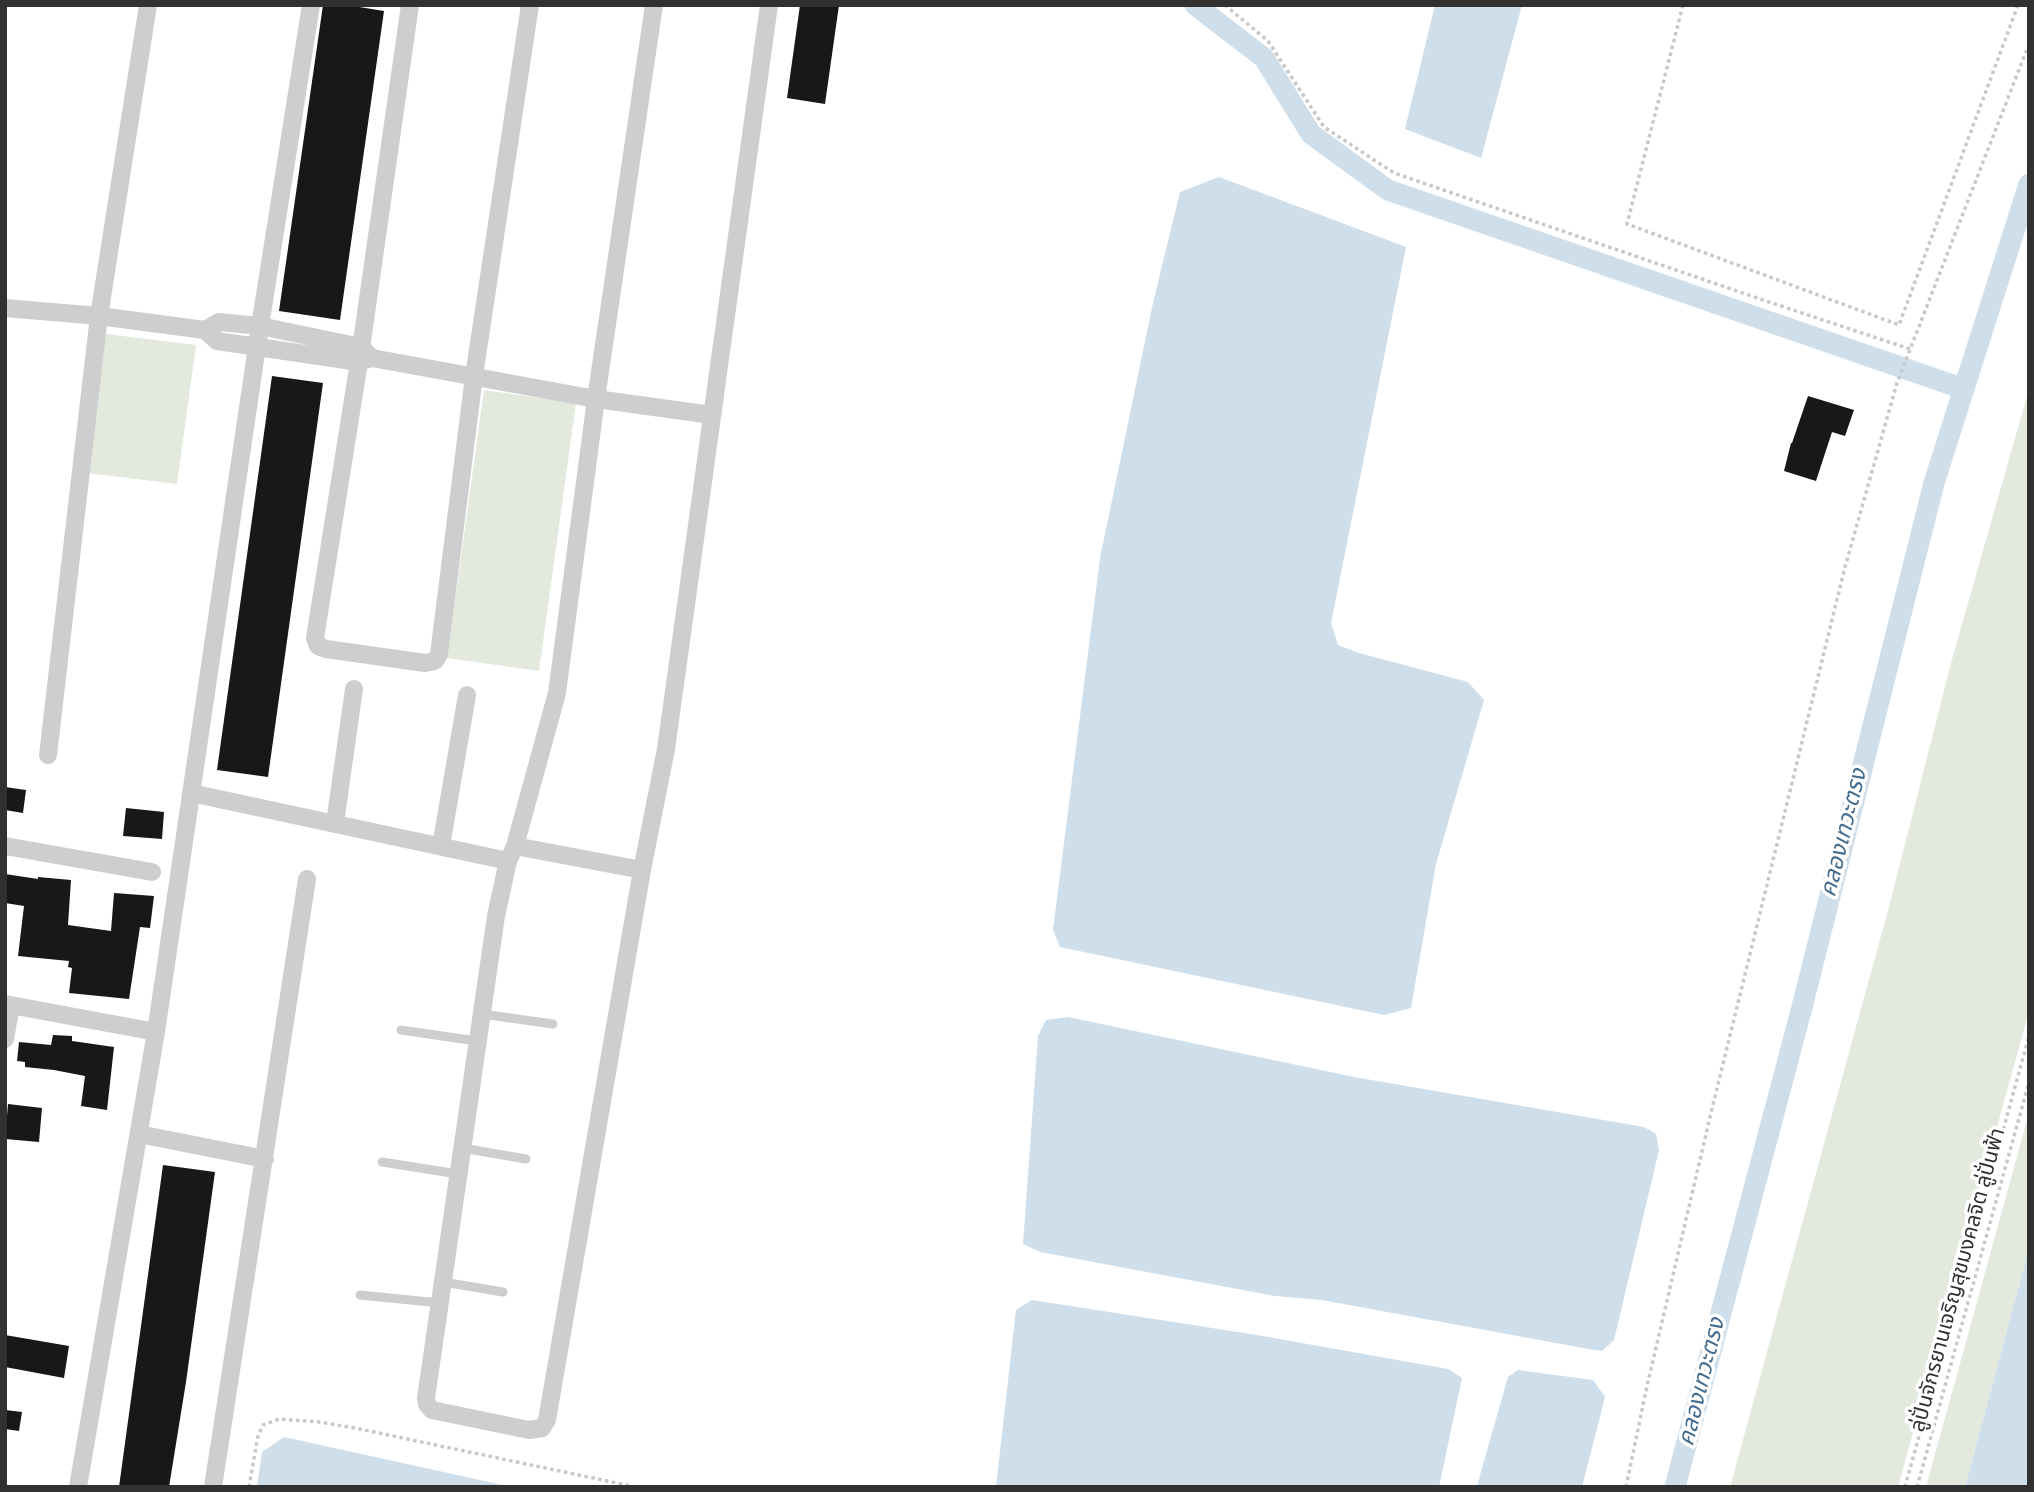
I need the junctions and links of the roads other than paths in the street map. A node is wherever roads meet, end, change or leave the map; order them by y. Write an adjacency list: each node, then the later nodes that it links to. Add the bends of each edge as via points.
1 (148, 5): 8 (street)
2 (311, 5): 9 (street)
3 (410, 5): 12 (street)
4 (530, 5): 13 (street)
5 (654, 5): 14 (street)
6 (769, 5): 15 (street)
7 (5, 308): 8 (street)
8 (99, 316): 10 (street); 18 (street)
9 (260, 326): 10 (street, via 219,322); 11 (street); 12 (street)
10 (205, 330): 11 (street, via 217,341)
11 (257, 348): 12 (street); 19 (street)
12 (364, 356): 13 (street); 13 (street, via 315,638 318,646 326,649 425,663 435,661 439,654)
13 (474, 376): 14 (street)
14 (596, 399): 15 (street); 23 (street, via 558,693)
15 (712, 415): 24 (street, via 666,749)
16 (354, 689): 20 (street)
17 (467, 695): 22 (street)
18 (48, 755)
19 (191, 793): 20 (street); 31 (street)
20 (335, 823): 22 (street)
21 (5, 846): 25 (street)
22 (441, 846): 23 (street)
23 (511, 853): 24 (street); 28 (street, via 496,916)
24 (642, 870): 43 (street, via 547,1420 542,1428 529,1430 432,1410 427,1404)
25 (152, 872)
26 (307, 879): 36 (street)
27 (8, 1005): 31 (street); 32 (street)
28 (482, 1014): 29 (lane); 33 (street)
29 (553, 1024)
30 (401, 1030): 33 (lane)
31 (156, 1032): 34 (street)
32 (5, 1039)
33 (477, 1041): 35 (street)
34 (139, 1134): 36 (street); 44 (street)
35 (462, 1148): 37 (lane); 39 (street)
36 (265, 1159): 45 (street)
37 (526, 1159)
38 (382, 1162): 39 (lane)
39 (458, 1174): 40 (street)
40 (443, 1282): 41 (lane); 43 (street)
41 (503, 1292)
42 (359, 1295): 43 (lane)
43 (440, 1303)
44 (78, 1487)
45 (213, 1487)

